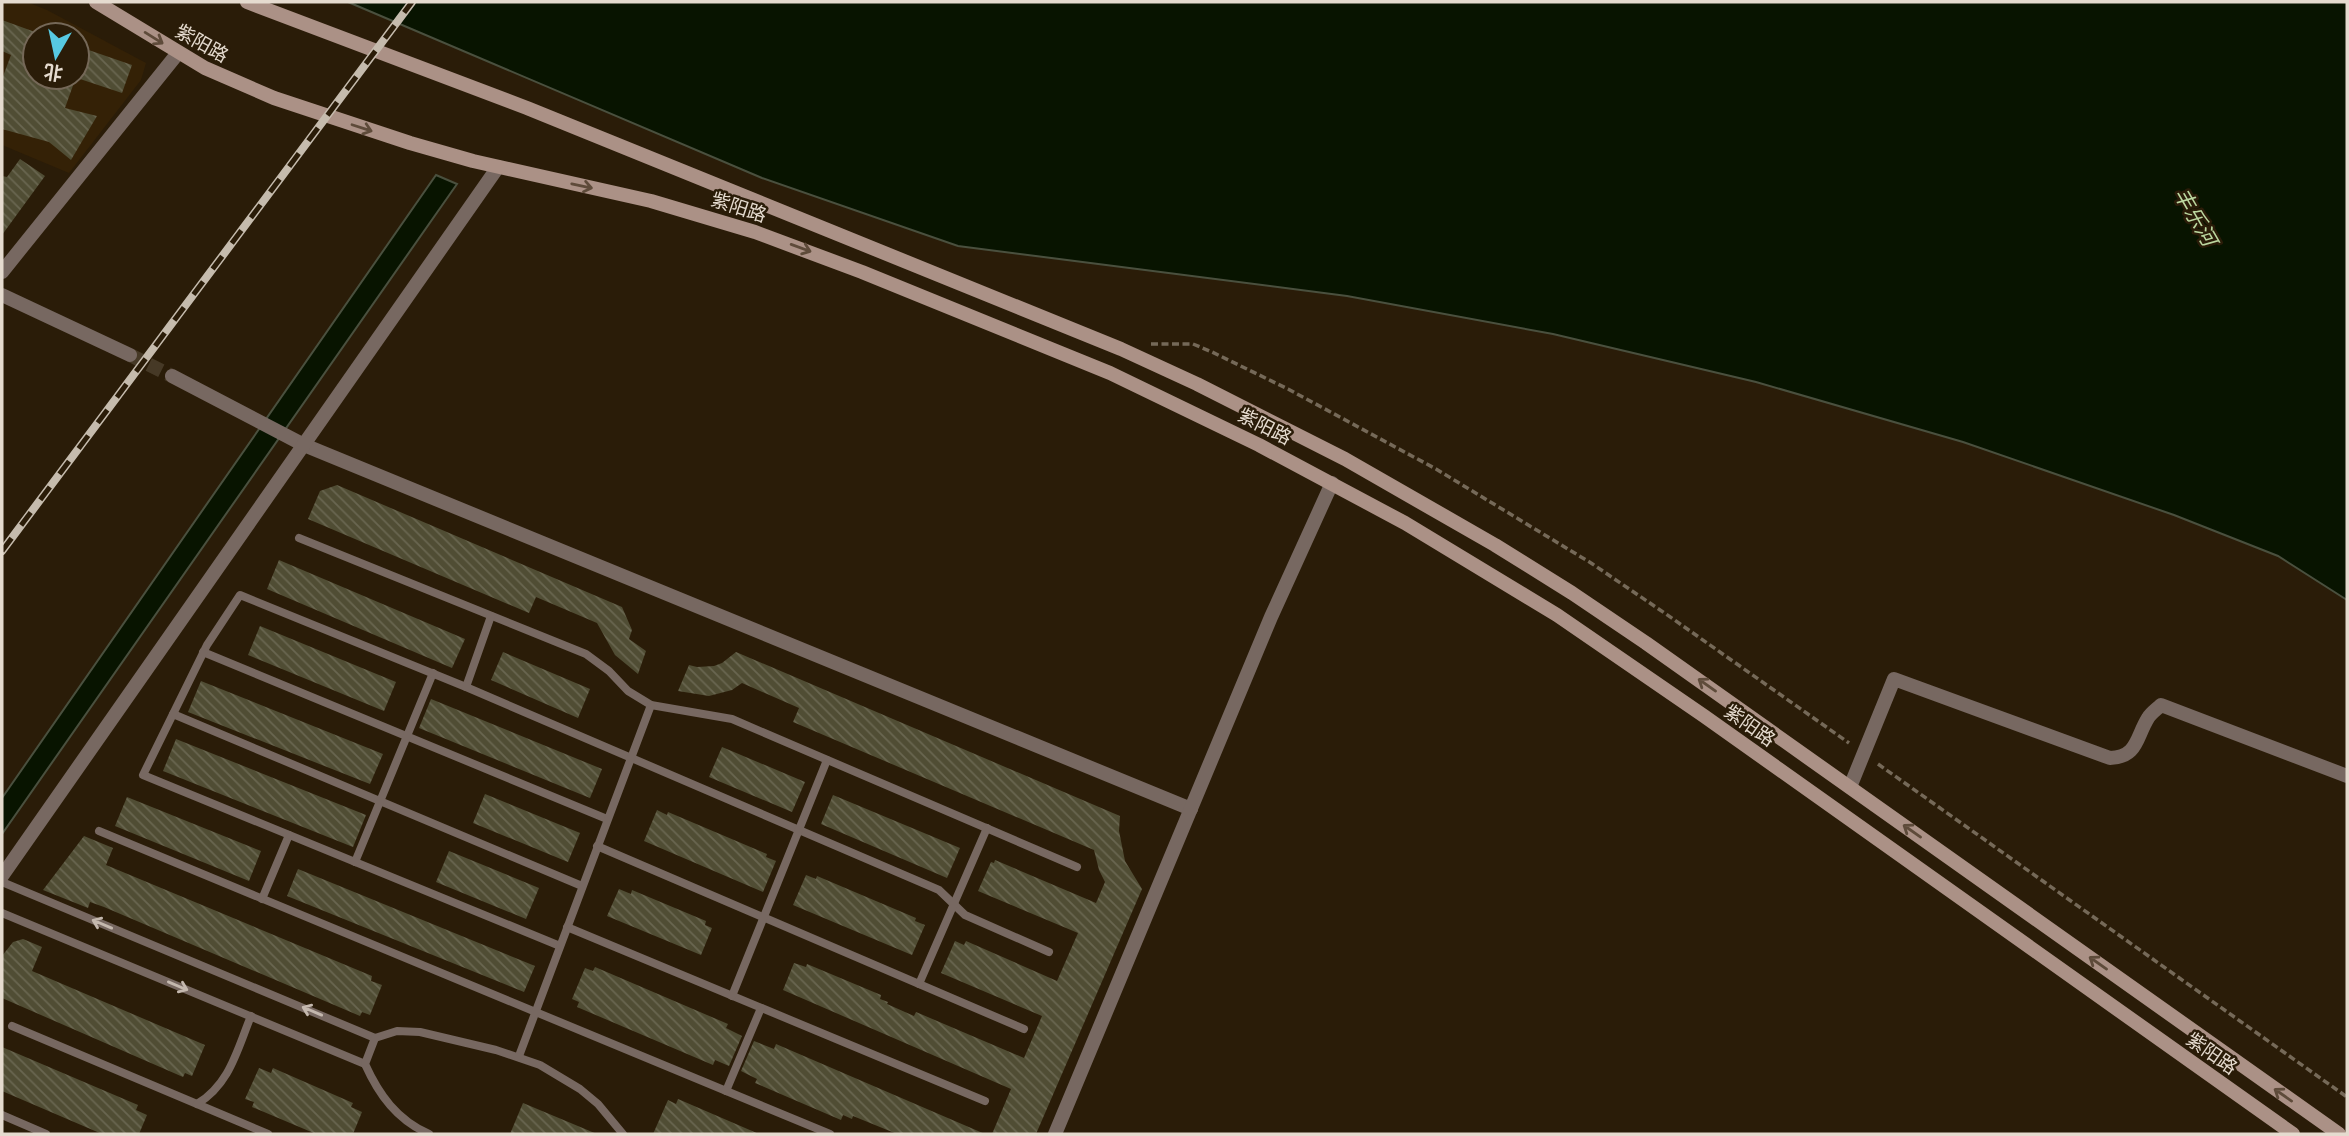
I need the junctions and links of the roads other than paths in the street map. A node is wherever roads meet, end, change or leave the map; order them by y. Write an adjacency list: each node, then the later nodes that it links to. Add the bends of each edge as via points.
1 (96, 2): 3 (main road, 紫阳路, one-way to 3)
2 (247, 2): 22 (main road, 紫阳路, one-way to 2, via 1646,643 1517,559 1345,459 1222,396 1114,346 527,108)
3 (178, 53): 4 (main road, 紫阳路, one-way to 4, via 274,98); 5 (street)
4 (498, 167): 9 (street); 10 (main road, 紫阳路, one-way to 10, via 651,201 809,251 1111,373)
5 (2, 272)
6 (2, 295): 7 (street)
7 (130, 355)
8 (172, 376): 9 (street)
9 (298, 442): 24 (street); 33 (street)
10 (1332, 483): 24 (street); 64 (main road, 紫阳路, via 1482,568 1631,665)
11 (299, 538): 12 (lane)
12 (491, 616): 15 (lane); 16 (lane, via 586,654 628,691)
13 (203, 652): 14 (lane, via 240,595); 17 (lane); 18 (lane)
14 (433, 673): 15 (lane); 18 (lane)
15 (466, 687): 19 (lane)
16 (652, 705): 19 (lane); 20 (lane, via 732,719)
17 (173, 714): 23 (lane); 29 (lane, via 143,775)
18 (407, 736): 23 (lane); 25 (lane)
19 (631, 758): 25 (lane); 27 (lane)
20 (827, 760): 26 (lane); 27 (lane)
21 (2347, 776): 22 (street, via 2161,705 2150,715 2131,751 2110,758 1894,679)
22 (1850, 787): 65 (main road, 紫阳路, one-way to 22)
23 (380, 801): 31 (lane); 35 (lane)
24 (1191, 809): 63 (street)
25 (607, 820): 30 (lane)
26 (987, 828): 32 (lane); 37 (lane)
27 (799, 830): 37 (lane, via 939,890); 39 (lane)
28 (99, 831): 36 (lane)
29 (289, 835): 31 (lane); 36 (lane)
30 (597, 846): 35 (lane); 39 (lane)
31 (355, 862): 41 (lane)
32 (1077, 867)
33 (2, 876)
34 (2, 882): 50 (lane, one-way to 34)
35 (582, 886): 40 (lane)
36 (262, 899): 46 (lane)
37 (954, 904): 42 (lane, via 965,915); 43 (lane)
38 (2, 913): 47 (lane, one-way to 47)
39 (764, 917): 43 (lane); 44 (lane)
40 (567, 927): 41 (lane); 44 (lane)
41 (560, 946): 46 (lane)
42 (1049, 952)
43 (919, 984): 49 (lane)
44 (732, 996): 45 (lane)
45 (761, 1007): 53 (lane); 54 (lane)
46 (536, 1012): 51 (lane); 53 (lane)
47 (251, 1016): 52 (lane); 55 (lane, via 224,1080)
48 (12, 1026): 55 (lane)
49 (1024, 1029)
50 (375, 1038): 51 (lane, via 408,1030); 52 (lane)
51 (519, 1056): 61 (lane, via 580,1089)
52 (365, 1063): 57 (lane, via 383,1098)
53 (726, 1091): 62 (lane)
54 (985, 1101)
55 (197, 1104): 59 (lane)
56 (2, 1115): 58 (lane)
57 (417, 1132): 60 (lane)
58 (46, 1134)
59 (268, 1134)
60 (429, 1134)
61 (623, 1134)
62 (830, 1134)
63 (1055, 1134)
64 (2293, 1134)
65 (2339, 1134)

